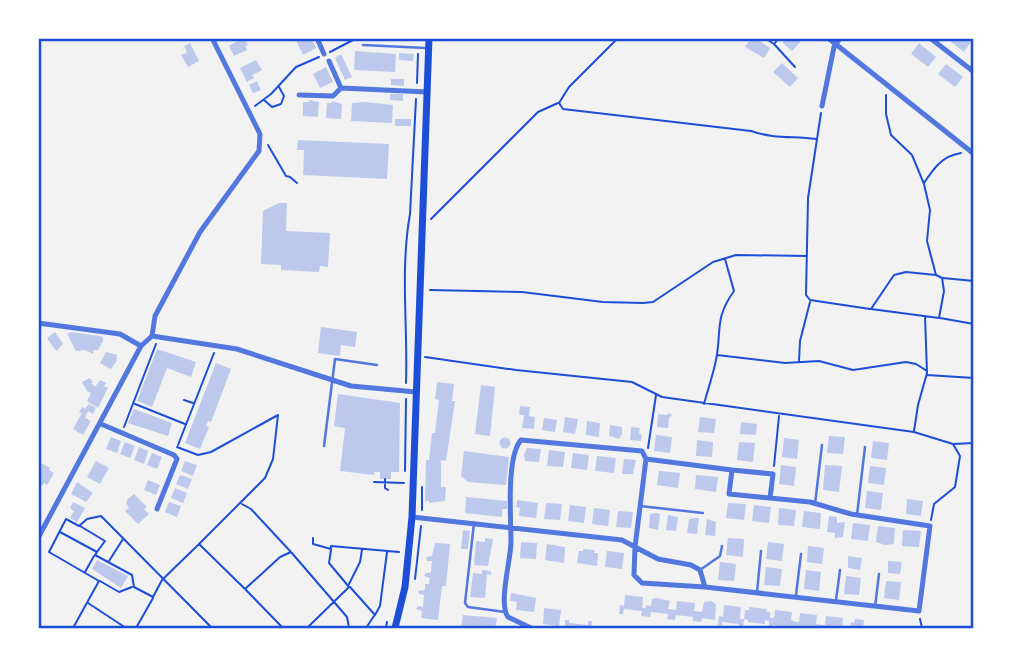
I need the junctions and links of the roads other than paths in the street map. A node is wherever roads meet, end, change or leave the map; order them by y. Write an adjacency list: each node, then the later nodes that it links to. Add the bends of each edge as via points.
1 (212, 38): 19 (street, via 261,142 200,232 155,316)
2 (317, 38): 10 (street)
3 (429, 38): 9 (main road)
4 (828, 38): 8 (street)
5 (840, 38): 8 (street)
6 (930, 38): 12 (street)
7 (363, 45): 9 (lane)
8 (835, 45): 16 (street); 17 (street)
9 (429, 48): 14 (main road)
10 (324, 54)
11 (328, 61): 13 (street)
12 (974, 72)
13 (341, 88): 14 (street); 15 (street, via 333,96)
14 (427, 92): 23 (main road)
15 (299, 95)
16 (822, 106)
17 (971, 152)
18 (38, 323): 20 (street, via 120,334)
19 (154, 337): 20 (street); 22 (street, via 237,349)
20 (141, 346): 24 (street)
21 (377, 365): 22 (lane, via 335,359)
22 (332, 381): 23 (street); 26 (lane)
23 (416, 393): 36 (main road)
24 (101, 424): 33 (street, via 177,459); 39 (street)
25 (822, 445): 31 (lane)
26 (324, 446)
27 (865, 447): 35 (lane)
28 (646, 458): 29 (street); 32 (street); 38 (street, via 642,451 522,440 515,450)
29 (732, 470): 30 (street, via 773,474); 30 (street, via 729,494)
30 (770, 498): 31 (street)
31 (815, 504): 35 (street)
32 (640, 506): 34 (lane); 41 (street)
33 (157, 509)
34 (703, 513)
35 (857, 515): 51 (street, via 930,526 919,611)
36 (412, 517): 37 (street); 53 (main road, via 405,587)
37 (474, 523): 38 (street); 52 (lane, via 465,603)
38 (510, 527): 41 (street, via 622,540); 52 (street)
39 (39, 537)
40 (722, 546): 44 (lane, via 720,555)
41 (635, 547): 44 (street, via 657,559); 47 (street, via 634,575 642,583)
42 (761, 551): 48 (lane)
43 (801, 554): 49 (lane)
44 (700, 570): 47 (street)
45 (840, 570): 50 (lane)
46 (879, 574): 51 (lane)
47 (705, 587): 48 (street)
48 (756, 595): 49 (street)
49 (795, 599): 50 (street)
50 (836, 603): 51 (street)
51 (875, 607)
52 (505, 612): 54 (street)
53 (395, 628)
54 (531, 628)

